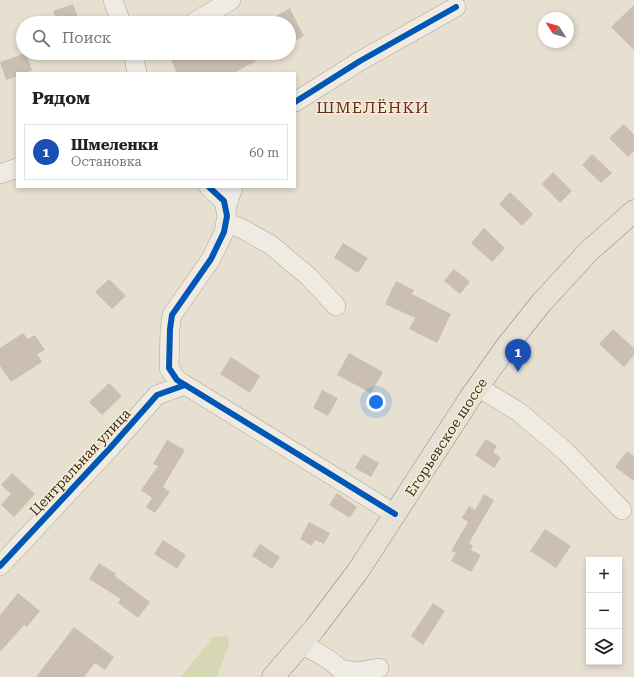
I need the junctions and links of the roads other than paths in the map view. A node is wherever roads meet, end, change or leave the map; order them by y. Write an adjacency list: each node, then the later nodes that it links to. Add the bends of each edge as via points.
1 (113, 0): 4 (street)
2 (231, 0): 5 (street)
3 (456, 7): 8 (street, via 360,61)
4 (119, 16)
5 (205, 16)
6 (135, 60): 7 (street)
7 (137, 72)
8 (296, 101)
9 (16, 168): 10 (street)
10 (0, 174)
11 (210, 188): 14 (street, via 224,201)
12 (233, 188): 14 (street)
13 (634, 210): 17 (main road, Егорьевское шоссе, via 589,251 542,302)
14 (226, 216): 15 (street, via 271,245 309,277); 16 (street, via 224,232 211,259 172,315 169,368 177,380)
15 (336, 306)
16 (185, 385): 19 (street); 20 (street, Центральная улица, via 157,395)
17 (478, 387): 18 (street, via 520,412 566,452); 19 (main road, Егорьевское шоссе)
18 (622, 510)
19 (395, 514): 21 (main road, Егорьевское шоссе, via 358,571)
20 (0, 566)
21 (302, 645): 23 (street, via 322,655); 24 (main road, Егорьевское шоссе)
22 (378, 668): 23 (street)
23 (344, 673)
24 (273, 677)

